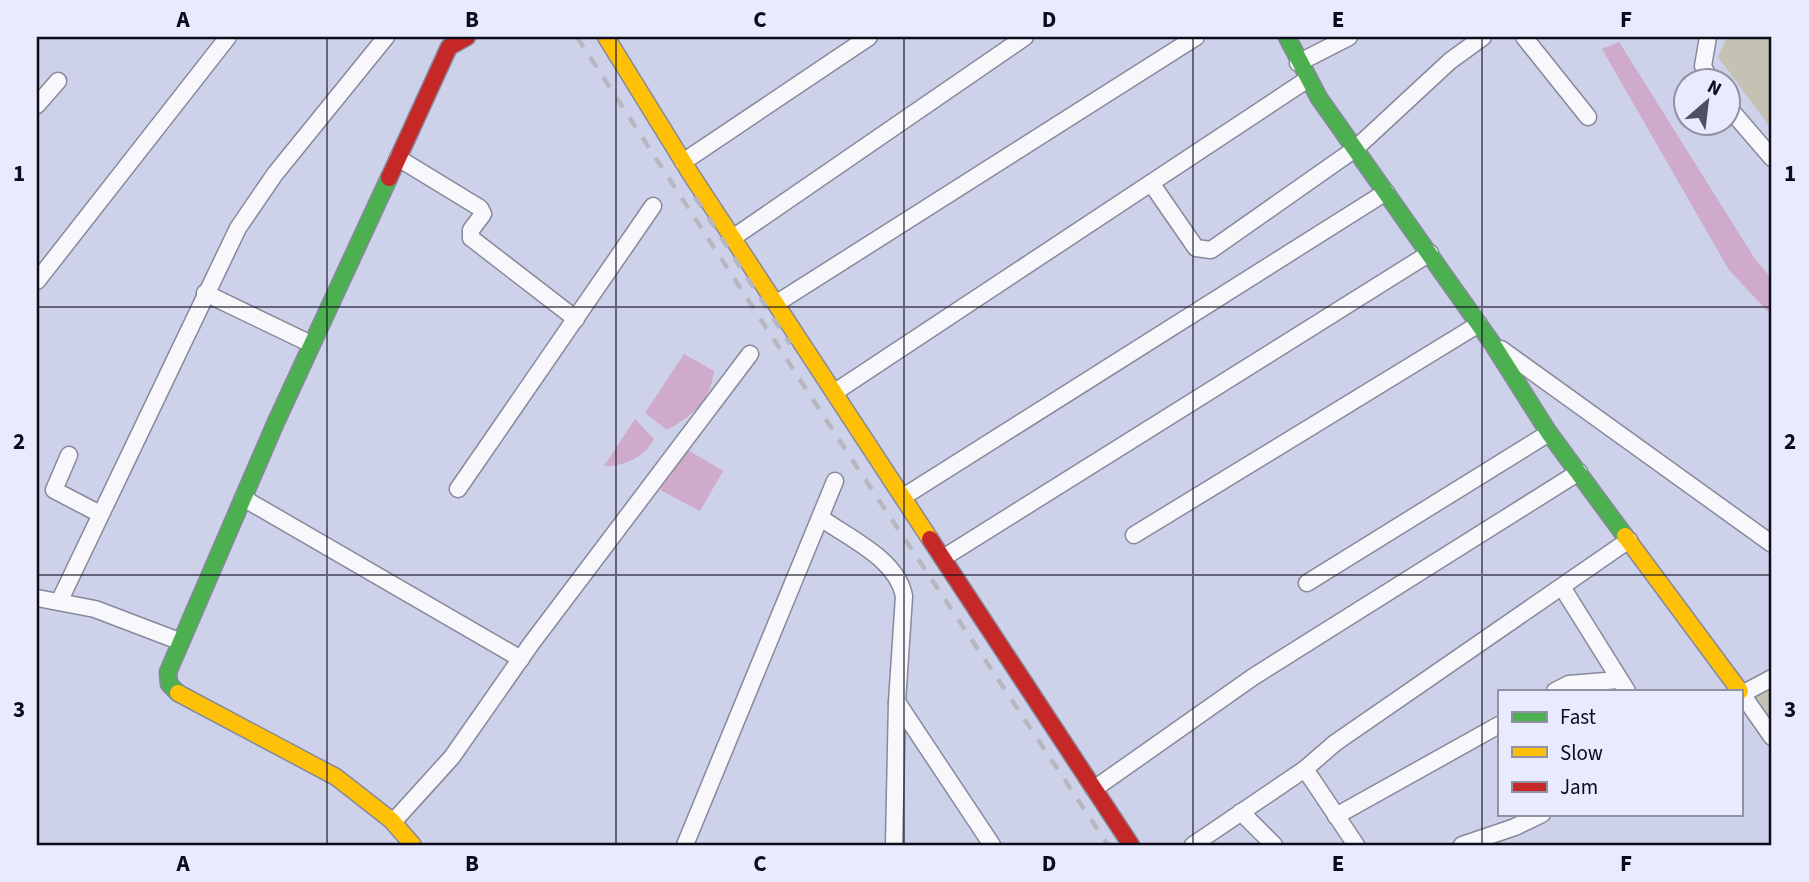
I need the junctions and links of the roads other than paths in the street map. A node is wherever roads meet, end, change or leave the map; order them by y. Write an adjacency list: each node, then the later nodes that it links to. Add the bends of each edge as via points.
1 (228, 37): 30 (street)
2 (386, 37): 31 (street, via 275,174 238,228)
3 (467, 37): 13 (street)
4 (606, 37): 24 (street)
5 (869, 37): 24 (street)
6 (1025, 37): 28 (street)
7 (1196, 37): 32 (street)
8 (1287, 37): 14 (street)
9 (1349, 37): 14 (street)
10 (1524, 37): 19 (street)
11 (1708, 37): 15 (street)
12 (1476, 39): 21 (street)
13 (444, 42): 22 (street)
14 (1298, 63): 16 (street)
15 (1703, 66)
16 (1308, 79): 21 (street); 25 (street)
17 (58, 81): 18 (street)
18 (37, 105)
19 (1588, 117)
20 (1742, 123): 23 (street)
21 (1355, 149): 25 (street, via 1211,250 1203,251 1191,242); 26 (street)
22 (398, 158): 33 (street, via 480,208 483,214 471,230 471,238); 36 (street)
23 (1772, 158)
24 (682, 162): 28 (street)
25 (1151, 183): 38 (street)
26 (1386, 192): 29 (street); 44 (street)
27 (653, 206): 33 (street)
28 (734, 237): 32 (street)
29 (1430, 253): 34 (street); 51 (street)
30 (37, 281)
31 (205, 293): 36 (street); 46 (street)
32 (777, 303): 38 (street)
33 (576, 319): 43 (street)
34 (1479, 324): 35 (street); 48 (street)
35 (1492, 343): 39 (street); 50 (street)
36 (311, 344): 45 (street)
37 (750, 354): 57 (street)
38 (835, 392): 44 (street)
39 (1549, 433): 41 (street); 52 (street)
40 (69, 455): 46 (street, via 54,490)
41 (1579, 472): 49 (street); 68 (street, via 1233,690)
42 (835, 481): 47 (street)
43 (458, 489)
44 (903, 497): 51 (street)
45 (243, 498): 56 (street); 57 (street)
46 (100, 514): 55 (street)
47 (821, 518): 64 (street, via 892,568 901,580 904,596); 75 (street)
48 (1134, 535)
49 (1629, 541): 53 (street); 61 (street)
50 (1772, 544)
51 (943, 558): 68 (street)
52 (1307, 583)
53 (1562, 586): 59 (street); 67 (street, via 1335,743)
54 (37, 598): 55 (street)
55 (59, 602): 56 (street, via 95,609)
56 (179, 641): 72 (street, via 168,672 169,684 180,695 327,773)
57 (521, 659): 72 (street, via 452,757)
58 (1772, 678): 62 (street)
59 (1622, 686): 60 (street, via 1569,684)
60 (1557, 690)
61 (1739, 690)
62 (1742, 693)
63 (1742, 694): 66 (street)
64 (897, 702): 73 (street); 76 (street)
65 (1498, 726): 70 (street)
66 (1772, 737)
67 (1305, 769): 69 (street); 70 (street)
68 (1094, 789): 77 (street)
69 (1241, 812): 78 (street); 79 (street)
70 (1336, 816): 80 (street)
71 (1538, 816): 81 (street)
72 (394, 821): 74 (street)
73 (896, 842)
74 (413, 845)
75 (685, 845)
76 (992, 845)
77 (1131, 845)
78 (1193, 845)
79 (1274, 845)
80 (1356, 845)
81 (1462, 845)

